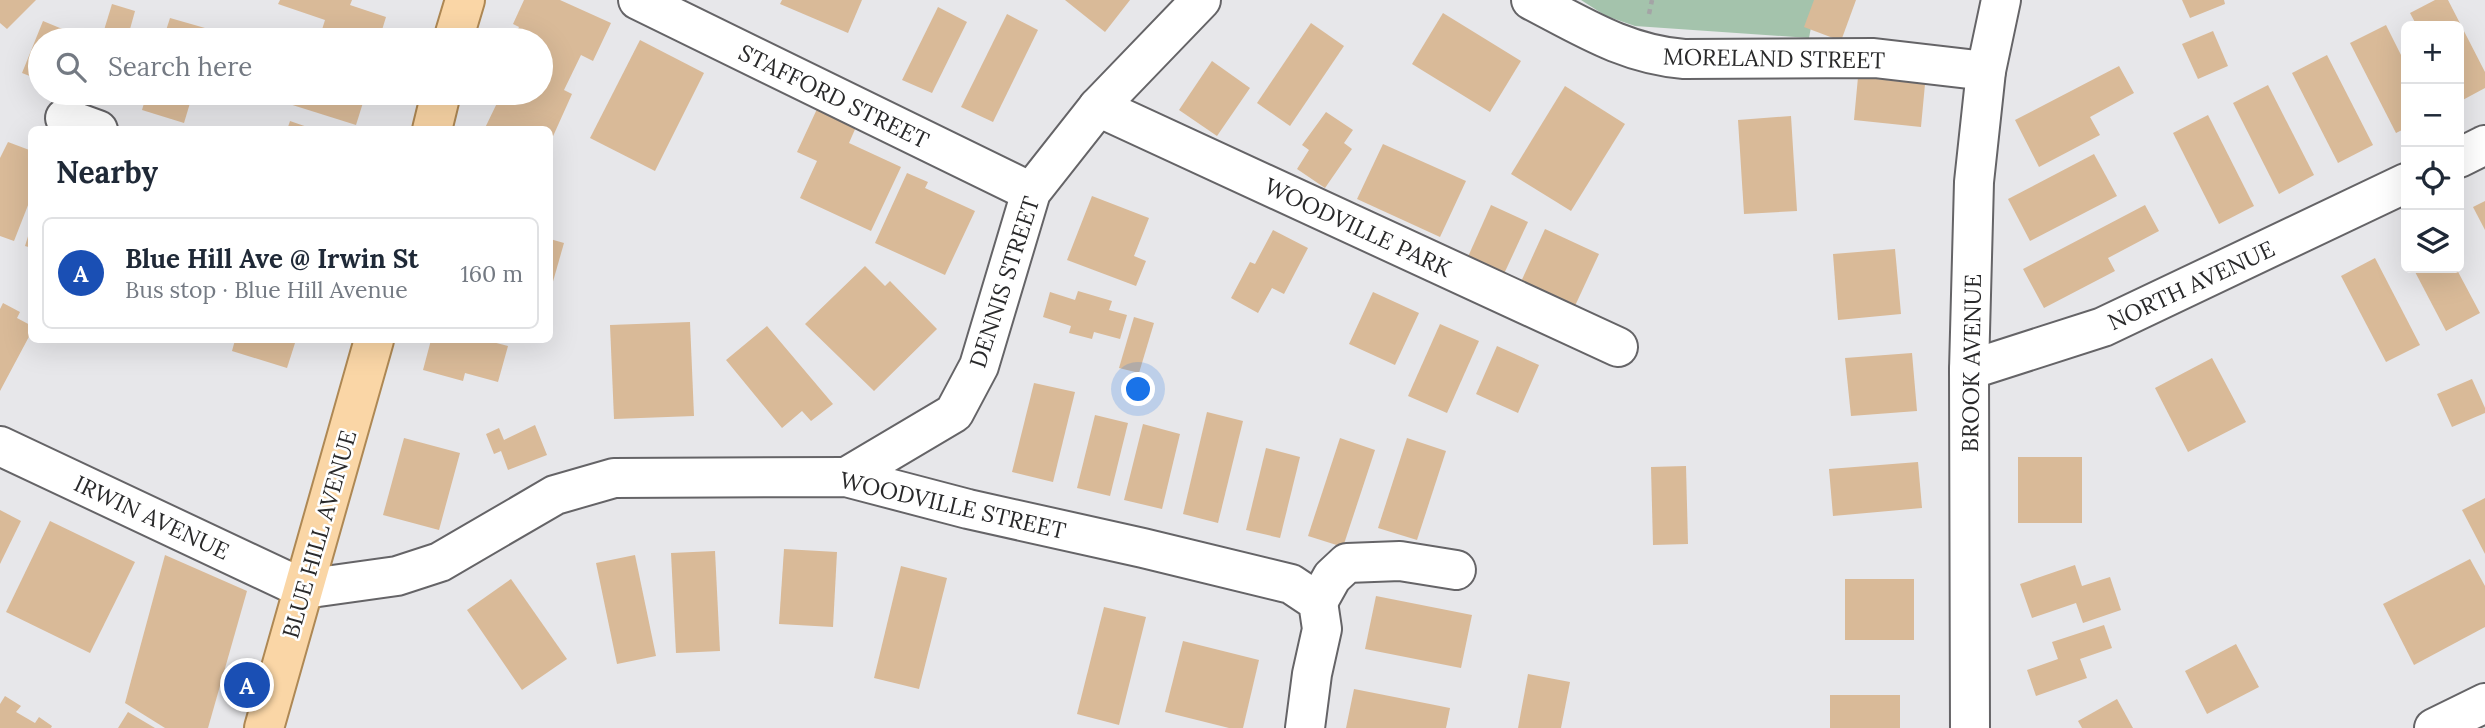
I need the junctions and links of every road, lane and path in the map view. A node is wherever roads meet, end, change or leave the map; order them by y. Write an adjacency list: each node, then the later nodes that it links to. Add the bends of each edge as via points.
1 (465, 0): 6 (main road)
2 (638, 0): 14 (street, STAFFORD STREET)
3 (1201, 0): 9 (street, DENNIS STREET)
4 (1531, 0): 7 (street, MORELAND STREET, via 1606,39 1655,57 1874,58)
5 (2001, 0): 7 (street, BROOK AVENUE)
6 (457, 28)
7 (1986, 71): 17 (street, BROOK AVENUE, via 1974,182)
8 (438, 105): 10 (main road)
9 (1098, 107): 14 (street, DENNIS STREET); 16 (street, WOODVILLE PARK)
10 (433, 126)
11 (2485, 145): 12 (street)
12 (2464, 156)
13 (2401, 185): 17 (street, NORTH AVENUE, via 2103,327)
14 (1031, 192): 19 (street, DENNIS STREET, via 979,366 954,413)
15 (373, 343): 21 (main road, BLUE HILL AVENUE)
16 (1618, 347)
17 (1969, 370): 26 (street, BROOK AVENUE)
18 (0, 446): 21 (street, IRWIN AVENUE)
19 (846, 477): 21 (street, WOODVILLE STREET, via 614,478 555,495 440,562 397,576); 22 (street, WOODVILLE STREET, via 1291,584)
20 (1456, 570): 22 (street, via 1399,561 1347,563 1332,577)
21 (304, 589): 24 (main road, BLUE HILL AVENUE)
22 (1318, 602): 25 (street, via 1322,629)
23 (2485, 703): 27 (street)
24 (264, 728)
25 (1305, 728)
26 (1970, 728)
27 (2434, 728)

